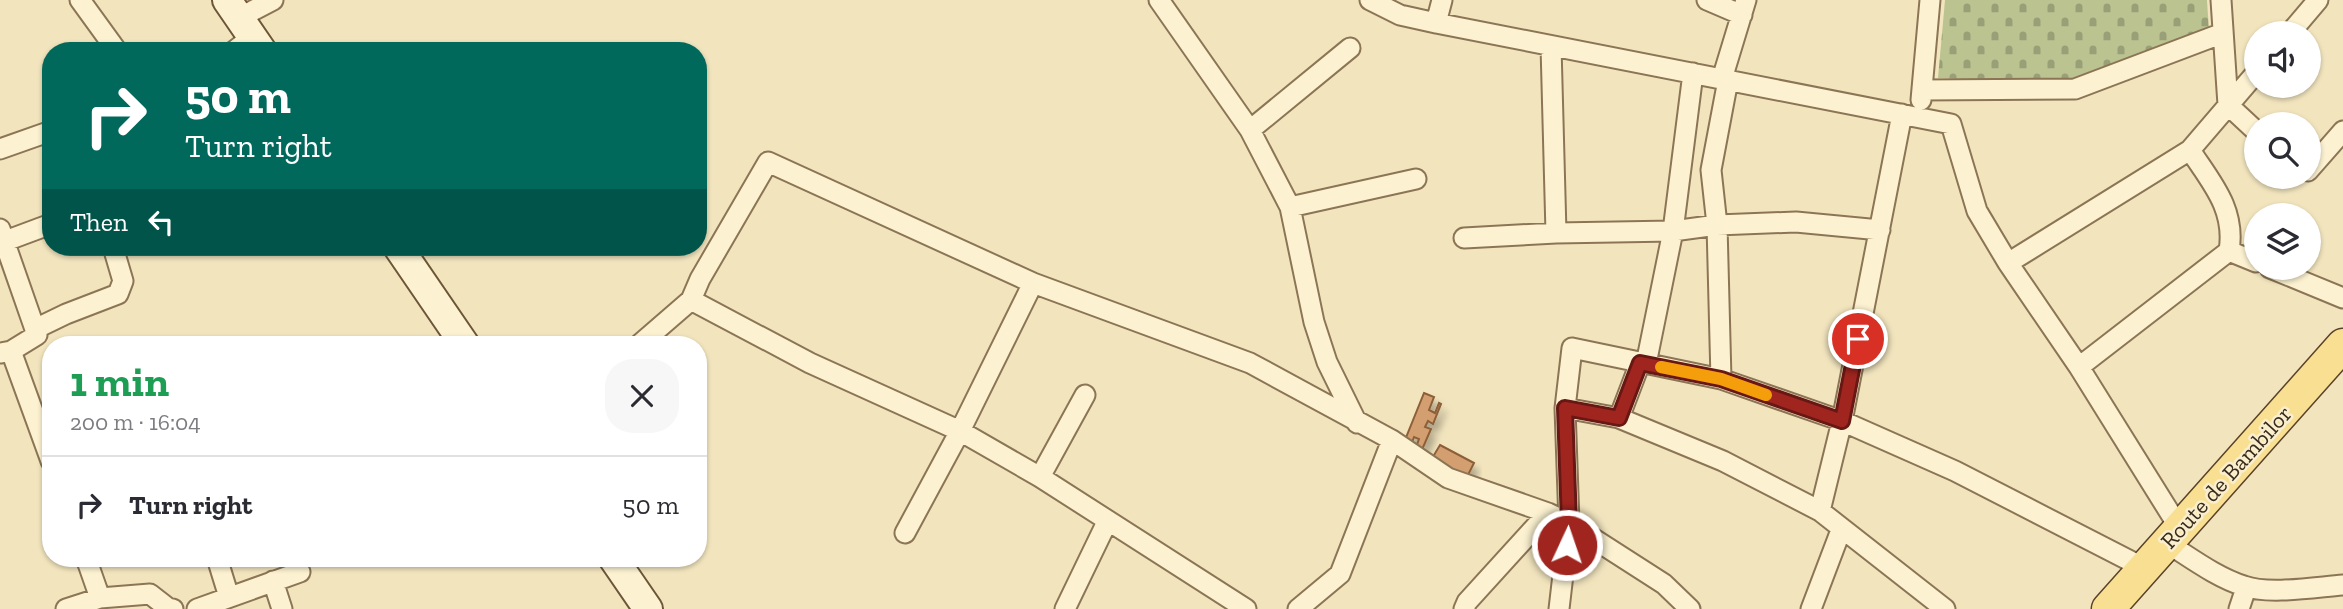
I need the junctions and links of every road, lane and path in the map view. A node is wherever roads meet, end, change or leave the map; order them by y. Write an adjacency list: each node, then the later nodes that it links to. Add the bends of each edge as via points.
1 (80, 0): 15 (street)
2 (273, 0): 13 (street)
3 (1159, 0): 25 (street)
4 (1370, 0): 12 (street, via 1400,15)
5 (1442, 0): 12 (street)
6 (1707, 0): 10 (street)
7 (1930, 0): 21 (street)
8 (2221, 0): 14 (street)
9 (2318, 0): 11 (street)
10 (1744, 8): 19 (street)
11 (2300, 21)
12 (1436, 23): 16 (street)
13 (243, 31)
14 (2223, 33): 21 (street, via 2075,89); 22 (street)
15 (110, 42)
16 (1551, 46): 18 (street); 37 (street)
17 (1350, 48): 25 (street)
18 (1693, 73): 19 (street); 36 (street)
19 (1725, 80): 23 (street); 33 (street, via 1711,170)
20 (2244, 87): 22 (street)
21 (1922, 90): 23 (street)
22 (2228, 105): 24 (street); 29 (street)
23 (1911, 116): 35 (street); 44 (street, via 1951,124 1977,211)
24 (2244, 120)
25 (1250, 130): 32 (street)
26 (2343, 131): 30 (street)
27 (42, 134): 28 (street)
28 (0, 149)
29 (2190, 150): 40 (street, via 2224,202); 44 (street)
30 (2321, 156)
31 (1416, 179): 32 (street)
32 (1290, 207): 61 (street, via 1314,322 1327,362)
33 (1717, 225): 35 (street, via 1796,222); 36 (street); 56 (street)
34 (42, 227): 38 (street)
35 (1880, 230): 60 (street)
36 (1673, 232): 37 (street); 54 (street)
37 (1556, 233): 39 (street)
38 (1, 238): 49 (street)
39 (1464, 238)
40 (2229, 251): 43 (street); 55 (street)
41 (116, 256): 49 (street, via 123,281 118,294)
42 (404, 256): 50 (street)
43 (2244, 257)
44 (2008, 263): 55 (street)
45 (2299, 280): 47 (street)
46 (1033, 283): 48 (street, via 768,162); 61 (street, via 1250,363); 62 (street)
47 (2343, 298)
48 (691, 300): 51 (street); 62 (street, via 810,363)
49 (35, 329): 53 (street, via 37,335)
50 (460, 336)
51 (649, 336)
52 (2343, 345): 72 (main road, Route de Bambilor)
53 (6, 352): 63 (street)
54 (1643, 363): 56 (street); 58 (street, via 1572,348); 59 (street)
55 (2079, 367): 72 (street)
56 (1721, 379): 60 (street)
57 (1085, 395): 65 (street)
58 (1565, 408): 59 (street); 69 (street)
59 (1619, 418): 66 (street, via 1723,461)
60 (1842, 421): 66 (street); 76 (street, via 1955,471)
61 (1357, 423): 64 (street)
62 (960, 431): 65 (street); 71 (street)
63 (42, 439)
64 (1392, 440): 67 (street, via 1448,478); 89 (street, via 1340,574)
65 (1040, 477): 68 (street)
66 (1821, 511): 70 (street)
67 (1548, 513): 69 (street); 90 (street)
68 (1107, 522): 87 (street); 88 (street)
69 (1569, 523): 91 (street); 92 (street, via 1664,584)
70 (1841, 530): 93 (street); 94 (street)
71 (905, 533)
72 (2173, 536): 76 (main road, Route de Bambilor); 80 (street, via 2220,576)
73 (85, 567): 82 (street)
74 (220, 567): 81 (street)
75 (619, 567): 86 (street)
76 (2144, 568): 95 (main road, Route de Bambilor)
77 (300, 572): 78 (street)
78 (273, 581): 81 (street); 85 (street)
79 (2343, 585): 80 (street)
80 (2246, 588): 96 (street)
81 (229, 597): 84 (street)
82 (83, 605): 83 (street, via 150,594)
83 (173, 609)
84 (197, 609)
85 (282, 609)
86 (648, 609)
87 (1065, 609)
88 (1246, 609)
89 (1298, 609)
90 (1464, 609)
91 (1559, 609)
92 (1690, 609)
93 (1811, 609)
94 (1945, 609)
95 (2108, 609)
96 (2239, 609)

